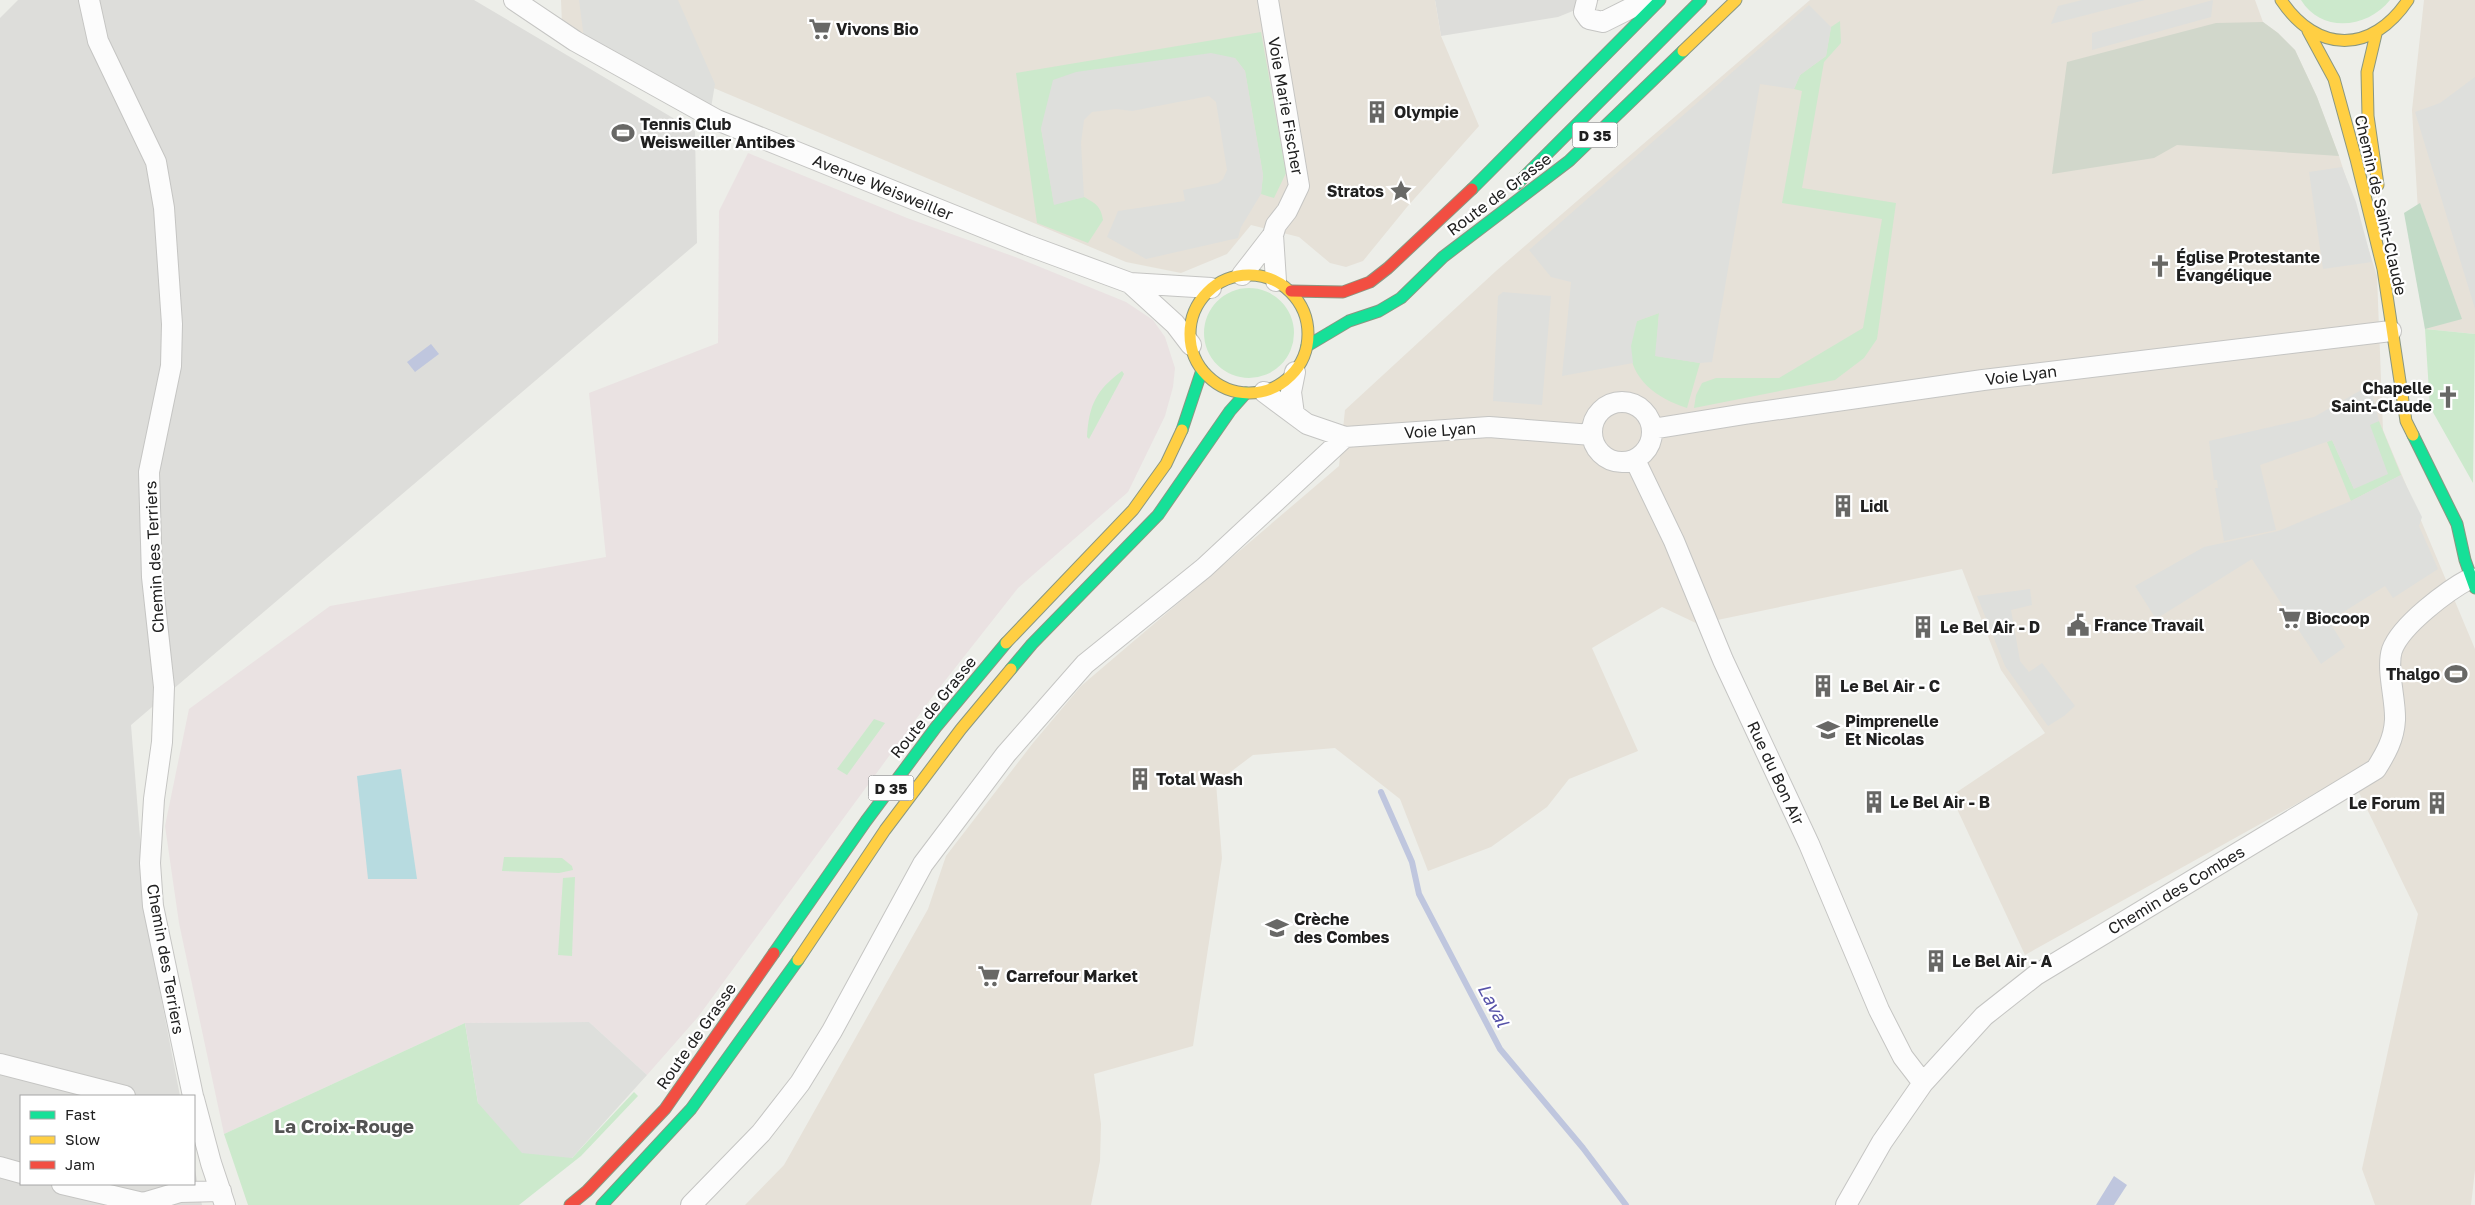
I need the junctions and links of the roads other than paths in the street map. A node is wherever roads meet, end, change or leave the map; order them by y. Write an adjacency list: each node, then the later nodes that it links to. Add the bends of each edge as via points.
1 (89, 0): 37 (street, Chemin des Terriers, via 98,42 156,162 164,208 172,324 171,366 150,472 152,577 164,687 150,863 153,906)
2 (514, 0): 18 (street, Avenue Weisweiller, via 575,41 717,120)
3 (1268, 0): 15 (street, Voie Marie Fischer, via 1299,186)
4 (1647, 0): 10 (street, via 1603,22 1589,19)
5 (1660, 0): 19 (main road, Route de Grasse, via 1456,205 1370,282 1342,292)
6 (1701, 0): 16 (main road, D 35)
7 (1736, 0): 16 (main road, Route de Grasse / D 35, via 1570,161)
8 (2281, 0): 11 (main road, via 2294,20)
9 (2408, 0): 12 (main road, via 2397,17)
10 (1585, 6)
11 (2308, 31): 12 (main road, via 2342,41 2360,40); 21 (main road, Chemin de Saint-Claude, via 2334,79 2383,269)
12 (2376, 34): 13 (main road, Chemin de Saint-Claude, via 2367,72 2368,116)
13 (2380, 201)
14 (2383, 219): 32 (main road, Chemin de Saint-Claude, via 2419,419)
15 (1274, 235): 17 (street, Voie Marie Fischer); 19 (street)
16 (1443, 257): 23 (main road, Route de Grasse / D 35, via 1401,298 1379,312 1349,321)
17 (1242, 274): 19 (main road, via 1258,275); 20 (main road)
18 (1130, 283): 20 (street, Avenue Weisweiller); 22 (street, Avenue Weisweiller, via 1175,324)
19 (1283, 286): 23 (main road, via 1302,307 1308,326)
20 (1211, 288): 22 (main road, via 1193,313)
21 (2391, 331): 28 (street, Voie Lyan, via 1983,380 1754,412); 33 (main road, Chemin de Saint-Claude, via 2406,421 2457,524)
22 (1190, 344): 24 (main road)
23 (1307, 346): 25 (main road)
24 (1202, 370): 26 (main road, via 1228,389); 45 (main road, Route de Grasse / D 35, via 1187,418 1166,464 1133,510 1013,635 936,727 866,821 665,1109)
25 (1295, 372): 26 (main road, via 1281,384); 27 (street, via 1291,392)
26 (1255, 392): 27 (street, Voie Lyan); 46 (main road, D 35, via 1230,411 1158,515 1032,644 961,729 885,830 782,984 691,1109)
27 (1294, 414): 30 (street, Voie Lyan, via 1323,431)
28 (1652, 430): 29 (street, via 1642,410 1622,402 1606,406 1594,418); 31 (street, via 1648,447)
29 (1592, 435): 30 (street, Voie Lyan, via 1489,427); 31 (street, via 1596,449 1607,459 1621,463)
30 (1345, 437): 47 (street, via 1204,568 1085,664 1012,746 923,864 800,1084 761,1133)
31 (1635, 460): 35 (street, Rue du Bon Air, via 1805,836 1879,1010 1903,1057)
32 (2469, 526)
33 (2473, 583): 35 (street, Chemin des Combes, via 2455,587 2405,630 2392,651 2395,719 2390,746 2376,769 2036,975 1984,1016)
34 (0, 1064): 36 (street)
35 (1923, 1083): 48 (street, Chemin des Combes, via 1882,1142)
36 (121, 1095)
37 (193, 1095)
38 (195, 1104): 44 (street, Chemin des Terriers)
39 (0, 1167): 40 (street)
40 (20, 1173)
41 (63, 1185): 43 (street)
42 (179, 1188): 43 (street, via 143,1203); 44 (street)
43 (78, 1197)
44 (223, 1198)
45 (570, 1205)
46 (602, 1205)
47 (691, 1205)
48 (1846, 1205)

